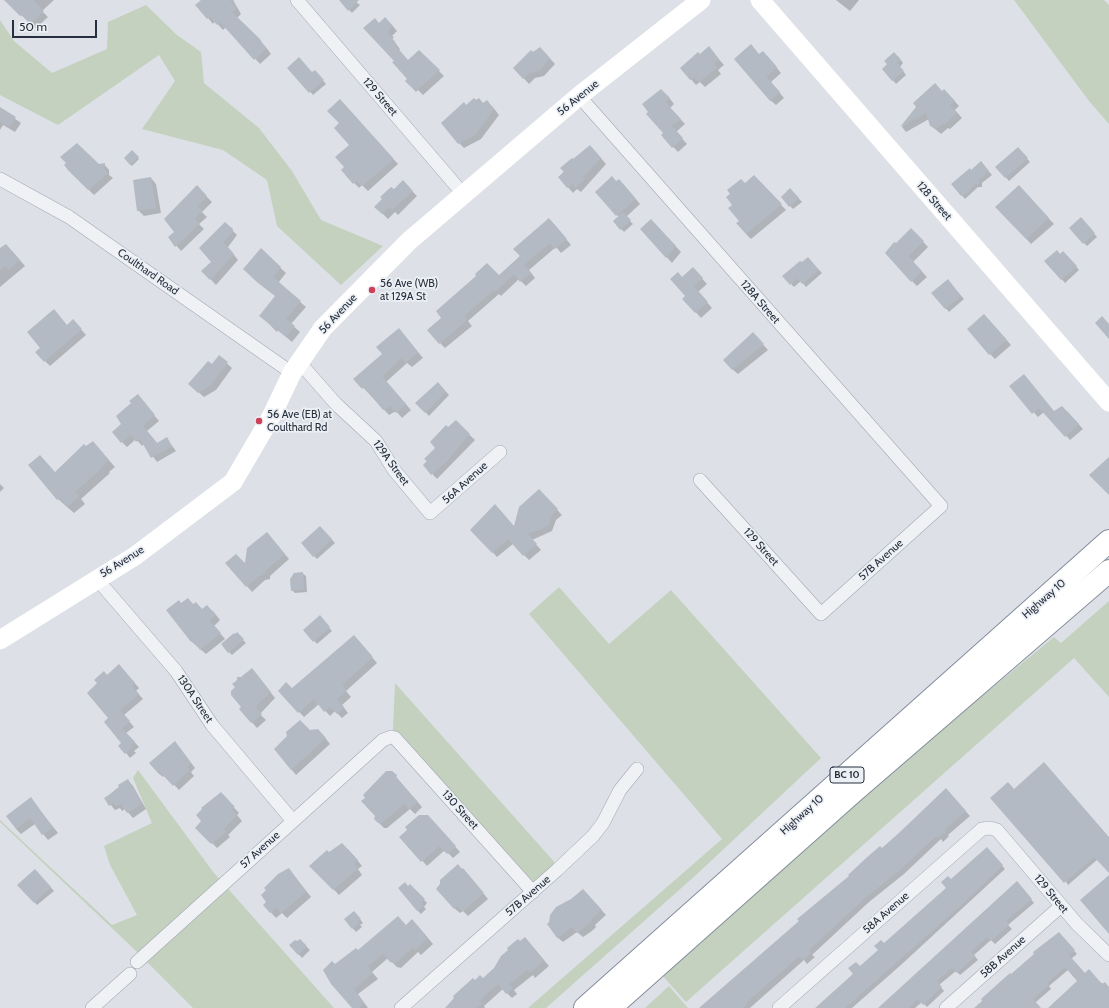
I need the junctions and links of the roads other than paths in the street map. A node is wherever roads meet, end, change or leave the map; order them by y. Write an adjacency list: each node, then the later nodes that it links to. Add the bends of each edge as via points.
1 (296, 0): 6 (street, 129 Street)
2 (701, 0): 4 (street, 56 Avenue)
3 (760, 0): 8 (street, 128 Street)
4 (579, 96): 6 (street, 56 Avenue); 11 (street, 128A Street)
5 (0, 179): 7 (street, Coulthard Road, via 69,217)
6 (464, 195): 7 (street, 56 Avenue, via 409,241 323,328)
7 (296, 368): 12 (street, 129A Street, via 376,441 394,470); 15 (street, 56 Avenue, via 272,417 233,482 135,556)
8 (1109, 402)
9 (500, 452): 12 (street, 56A Avenue)
10 (700, 480): 16 (street, 129 Street)
11 (941, 506): 16 (street, 57B Avenue)
12 (430, 513)
13 (1109, 541): 29 (highway, Highway 10 / BC 10)
14 (1109, 571): 30 (highway, Highway 10 / BC 10, via 859,786)
15 (96, 578): 17 (street, 56 Avenue); 20 (street, 130A Street, via 176,671 212,725)
16 (821, 614)
17 (0, 640)
18 (383, 740): 20 (street, 57 Avenue); 22 (street, 130 Street, via 395,738)
19 (637, 769): 22 (street, 57B Avenue, via 620,790 603,823 593,836)
20 (293, 821): 25 (street, 57 Avenue)
21 (997, 830): 23 (street, 129 Street); 31 (street, 58A Avenue, via 982,830)
22 (533, 892): 28 (street, 57B Avenue)
23 (1061, 906): 24 (street, 129 Street); 32 (street, 58B Avenue)
24 (1109, 955)
25 (137, 962)
26 (130, 974): 27 (street)
27 (101, 1005)
28 (400, 1008)
29 (585, 1008)
30 (610, 1008)
31 (779, 1008)
32 (946, 1008)

